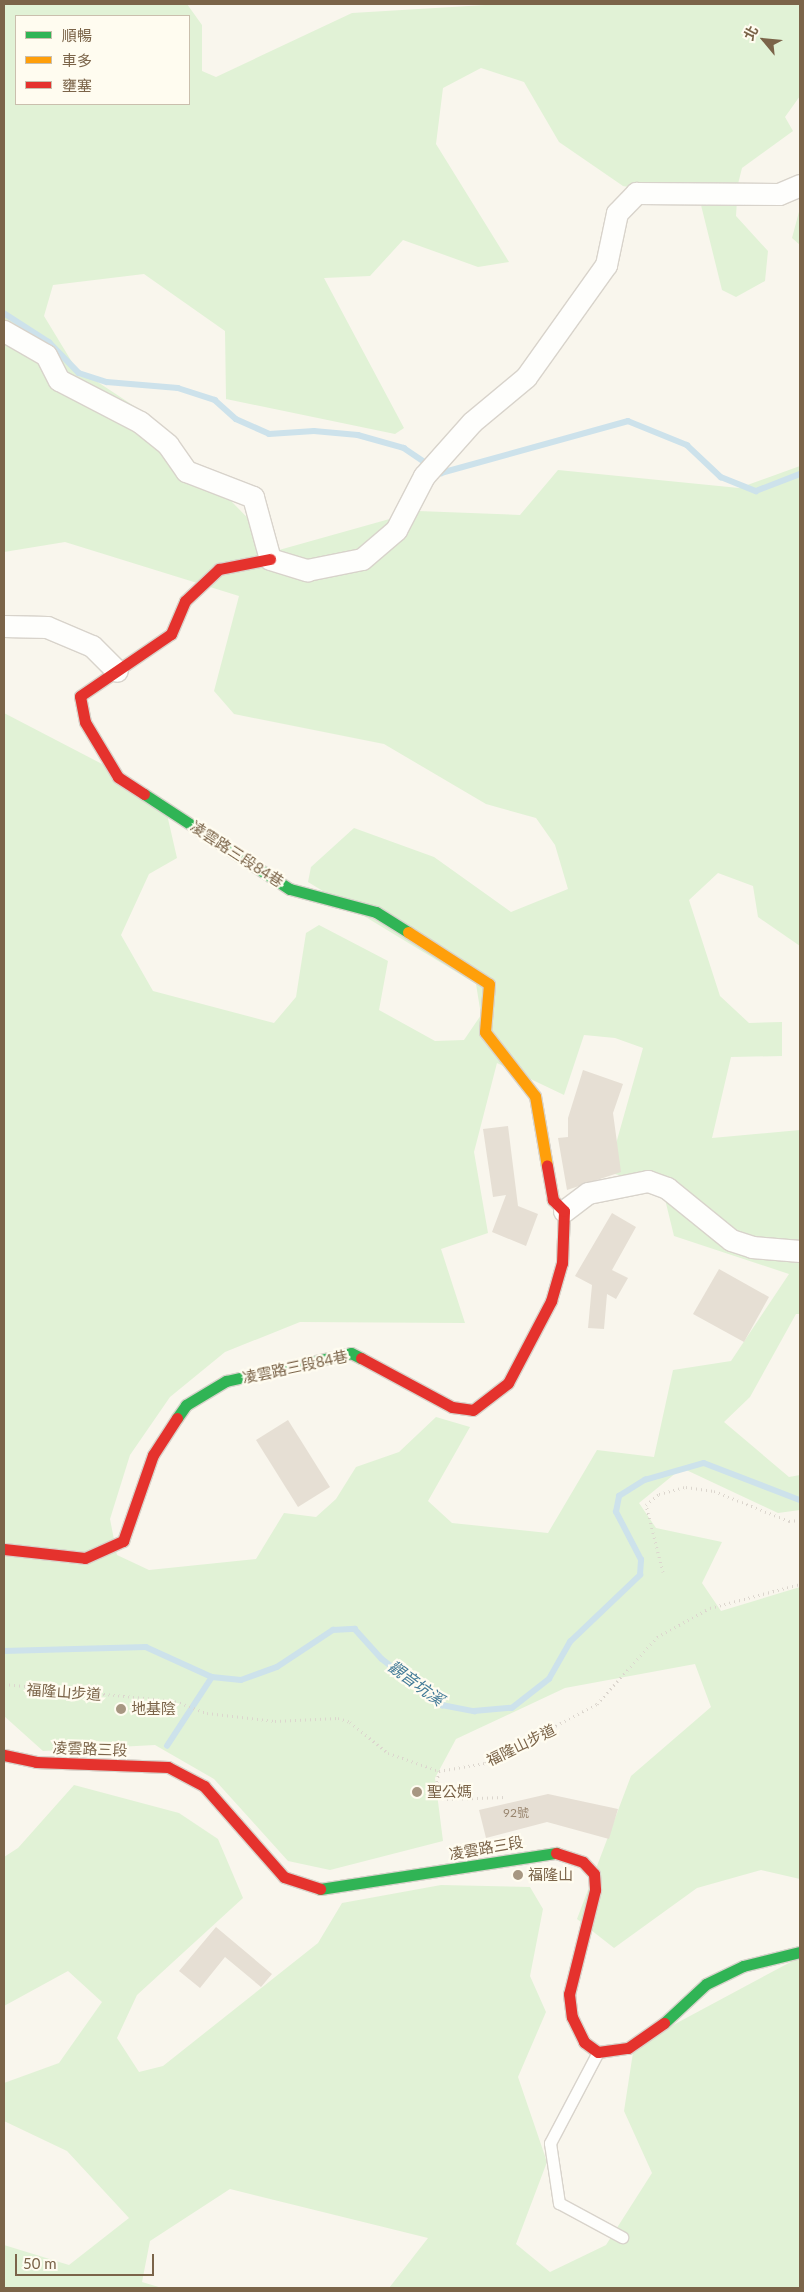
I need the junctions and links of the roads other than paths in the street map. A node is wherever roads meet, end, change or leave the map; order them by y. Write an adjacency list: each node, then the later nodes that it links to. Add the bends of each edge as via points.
1 (800, 185): 3 (street, via 779,194 636,193 617,213 606,265 526,378 472,422 440,457 424,476 396,530 362,559 307,570)
2 (4, 331): 3 (street, via 46,355 59,380 140,422 168,445 186,471 253,497)
3 (270, 559): 5 (street, 凌雲路三段84巷, via 219,569 185,601 171,634)
4 (4, 626): 5 (street, via 46,627 92,646)
5 (117, 671): 6 (street, 凌雲路三段84巷, via 80,696 85,722 118,777 290,889 376,912 489,984 485,1032 535,1096 553,1200)
6 (564, 1211): 7 (street, via 588,1193 648,1181 667,1188 731,1240 752,1247); 8 (street, 凌雲路三段84巷, via 562,1263 551,1301 508,1383 489,1401 473,1410 452,1407 351,1353 226,1381 186,1405 159,1447 123,1541 85,1558)
7 (800, 1251)
8 (4, 1549)
9 (4, 1754): 11 (street, 凌雲路三段, via 36,1762 168,1767 204,1786 284,1877 314,1890 552,1852 582,1862 594,1874 595,1890 569,1994 572,2017 584,2042)
10 (800, 1952): 11 (street, via 743,1966 706,1984 654,2032 628,2048)
11 (598, 2052): 12 (lane, via 550,2143 559,2203)
12 (622, 2237)

